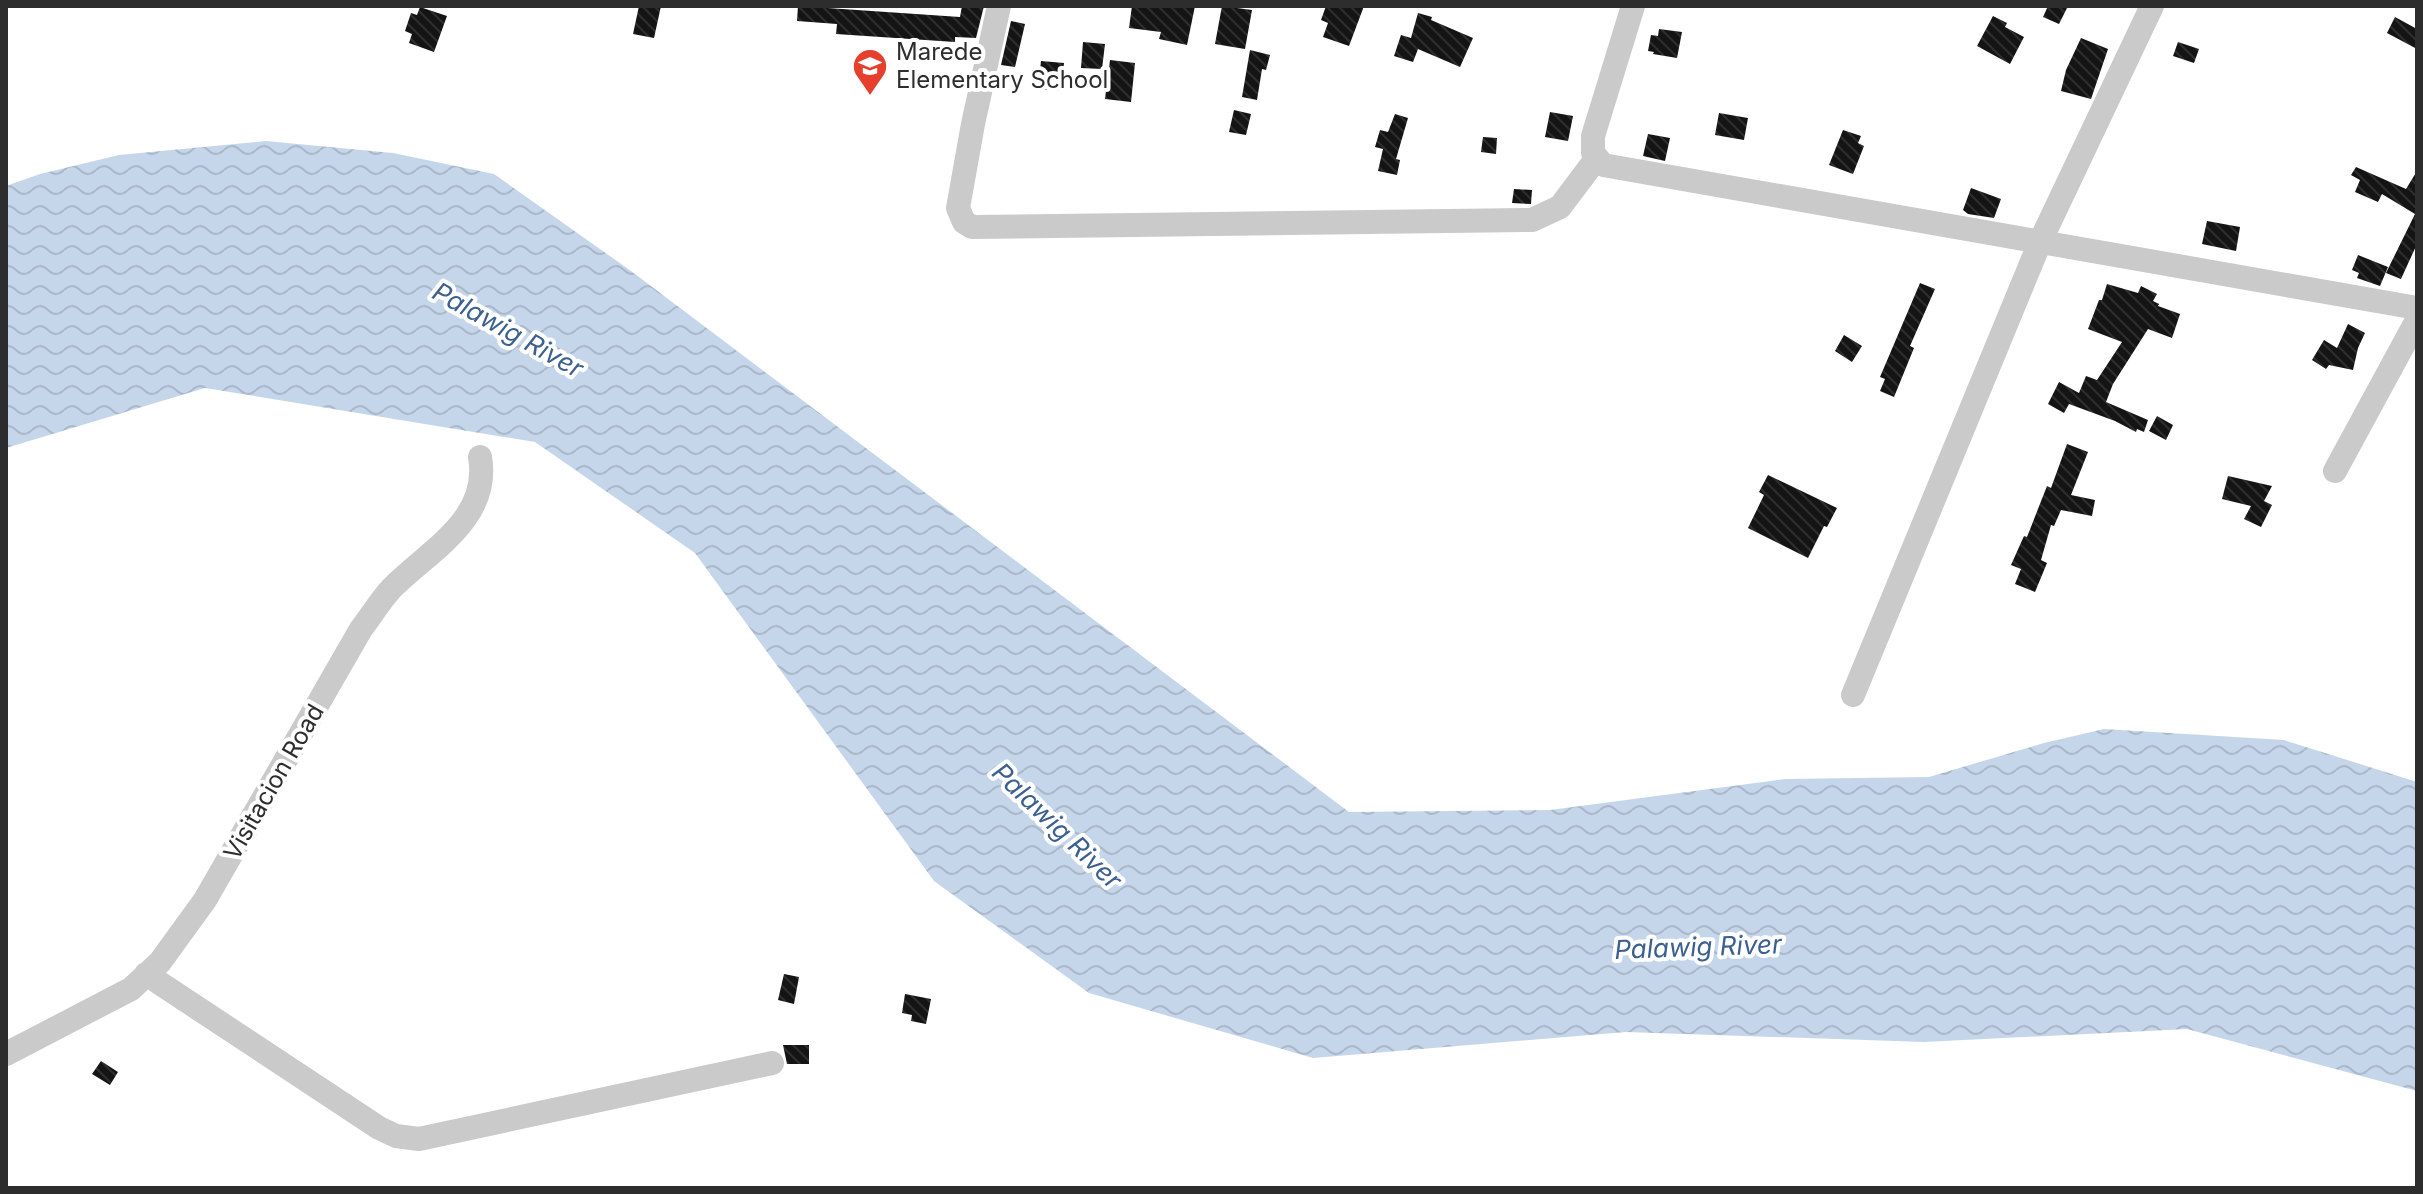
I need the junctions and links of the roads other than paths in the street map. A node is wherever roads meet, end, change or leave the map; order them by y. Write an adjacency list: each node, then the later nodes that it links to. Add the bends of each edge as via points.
1 (999, 6): 4 (street, via 958,208 972,227 1532,220 1560,207)
2 (1633, 6): 4 (street, via 1593,136)
3 (2152, 6): 5 (street)
4 (1596, 159): 5 (street, via 1613,169)
5 (2040, 242): 6 (street); 10 (street)
6 (2417, 308)
7 (2417, 320): 9 (street)
8 (480, 457): 11 (street, Visitacion Road, via 480,488 473,508 457,530 390,590 361,629 205,900)
9 (2335, 471)
10 (1853, 695)
11 (146, 974): 12 (street, Visitacion Road, via 96,1009); 13 (street, via 343,1106 407,1139)
12 (6, 1054)
13 (772, 1063)

